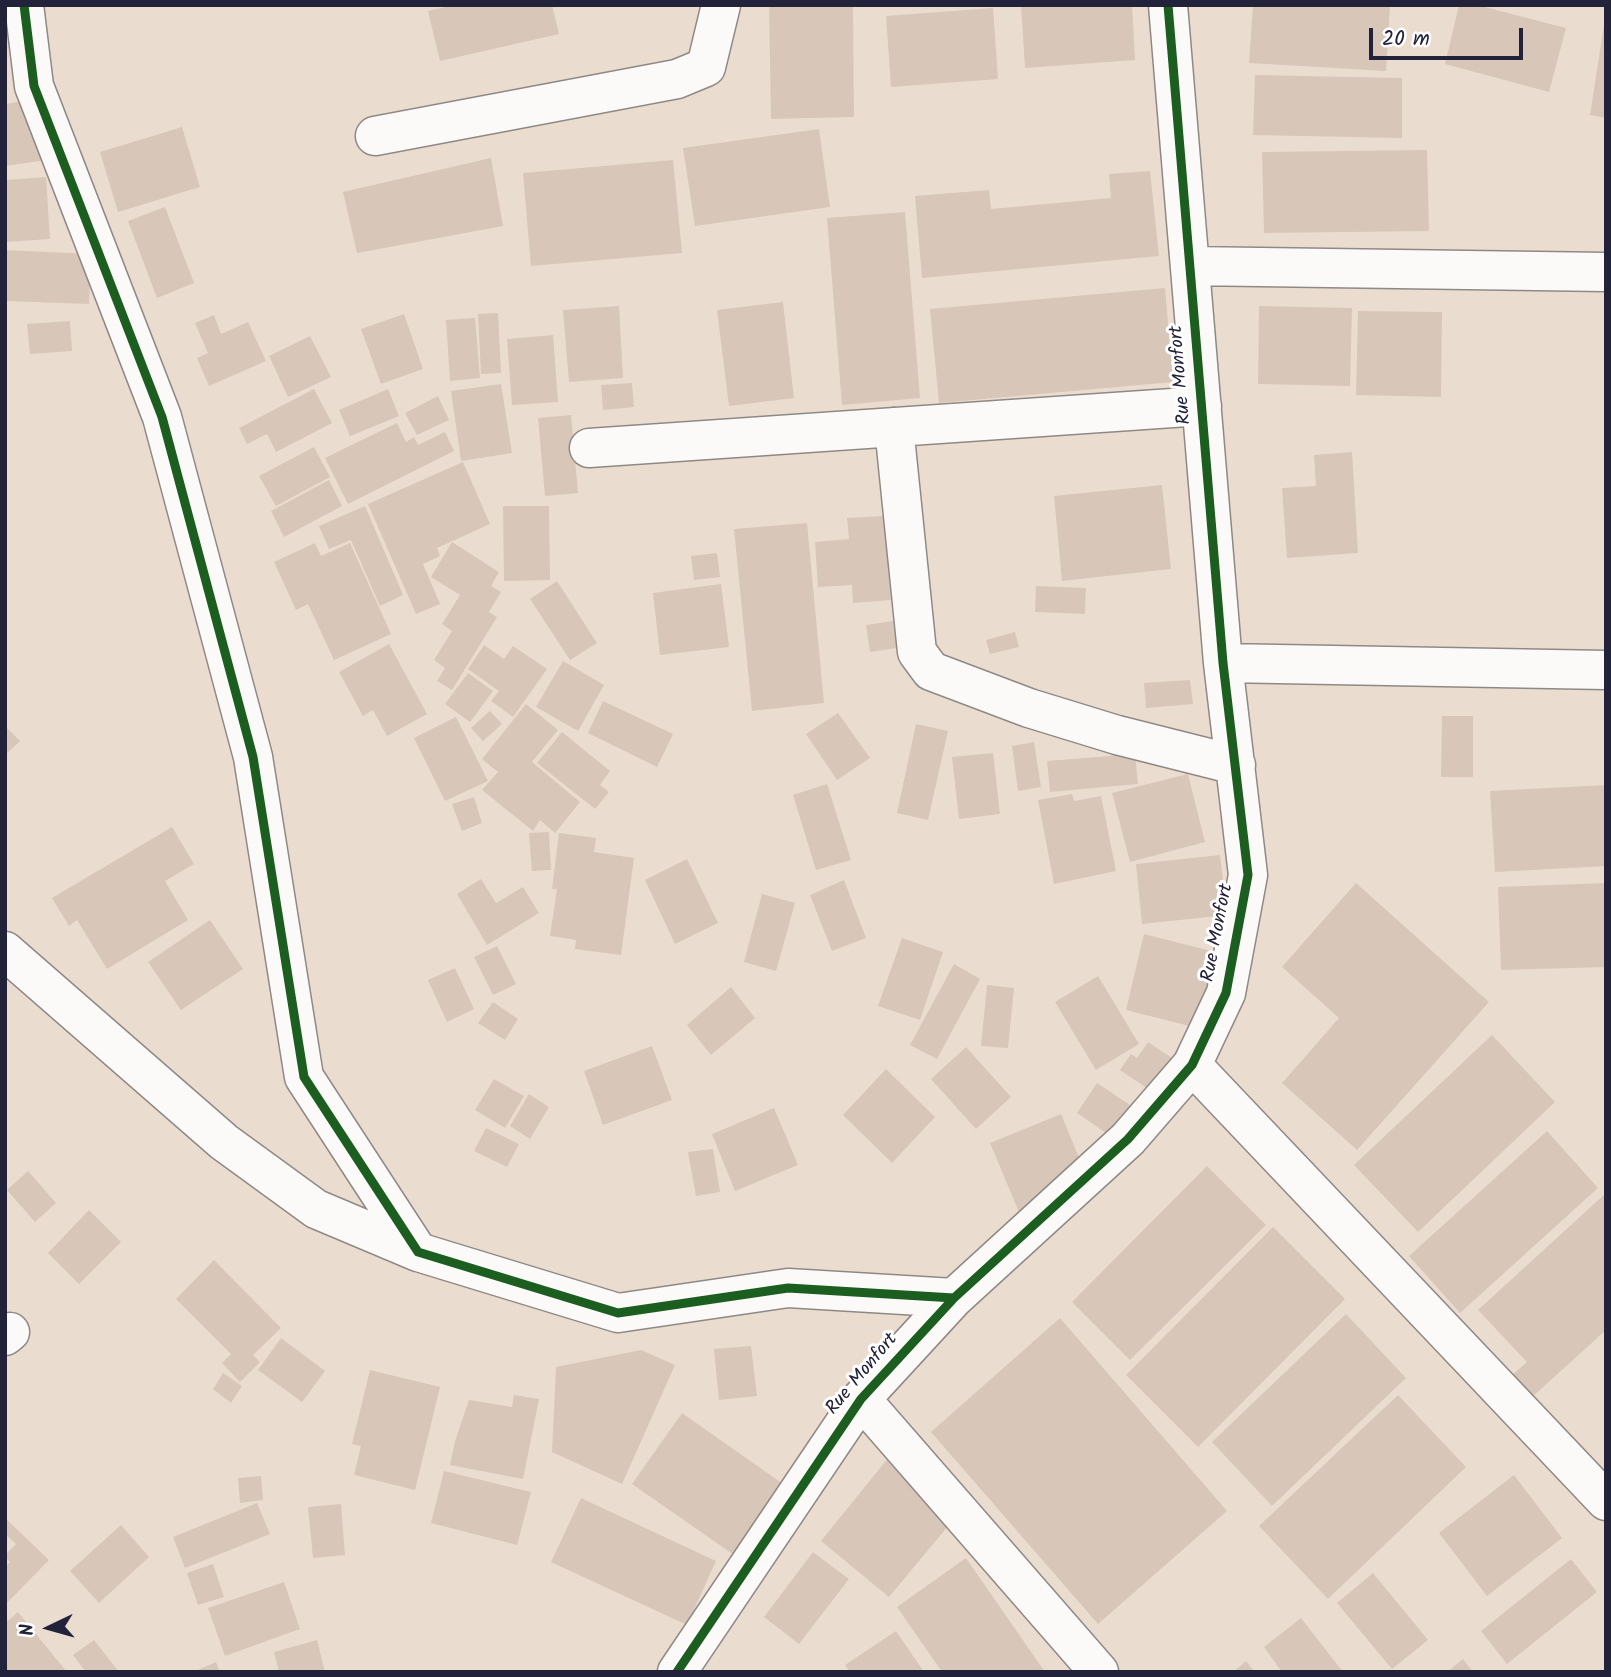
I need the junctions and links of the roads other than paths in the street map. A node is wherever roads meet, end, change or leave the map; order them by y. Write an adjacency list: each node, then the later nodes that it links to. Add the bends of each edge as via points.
1 (24, 5): 4 (street)
2 (721, 5): 5 (street, via 706,67 677,79)
3 (1168, 5): 6 (street, Rue Monfort)
4 (20, 89): 16 (street, via 162,417 253,757 304,1077)
5 (375, 136)
6 (1190, 266): 7 (street); 8 (street, Rue Monfort)
7 (1606, 272)
8 (1202, 406): 9 (street); 11 (street, Rue Monfort)
9 (894, 427): 10 (street); 13 (street, via 917,652 931,671 1041,712)
10 (589, 448)
11 (1223, 663): 12 (street); 13 (street, Rue Monfort)
12 (1606, 670)
13 (1236, 765): 15 (street, Rue Monfort, via 1248,875 1226,993)
14 (5, 951): 16 (street, via 223,1142 316,1209)
15 (1192, 1065): 17 (street, Rue Monfort, via 1128,1139); 19 (street)
16 (418, 1252): 17 (street, via 618,1313 788,1288)
17 (954, 1298): 18 (street, Rue Monfort)
18 (861, 1399): 20 (street); 21 (street, Rue Monfort)
19 (1606, 1501)
20 (1092, 1669)
21 (677, 1672)

